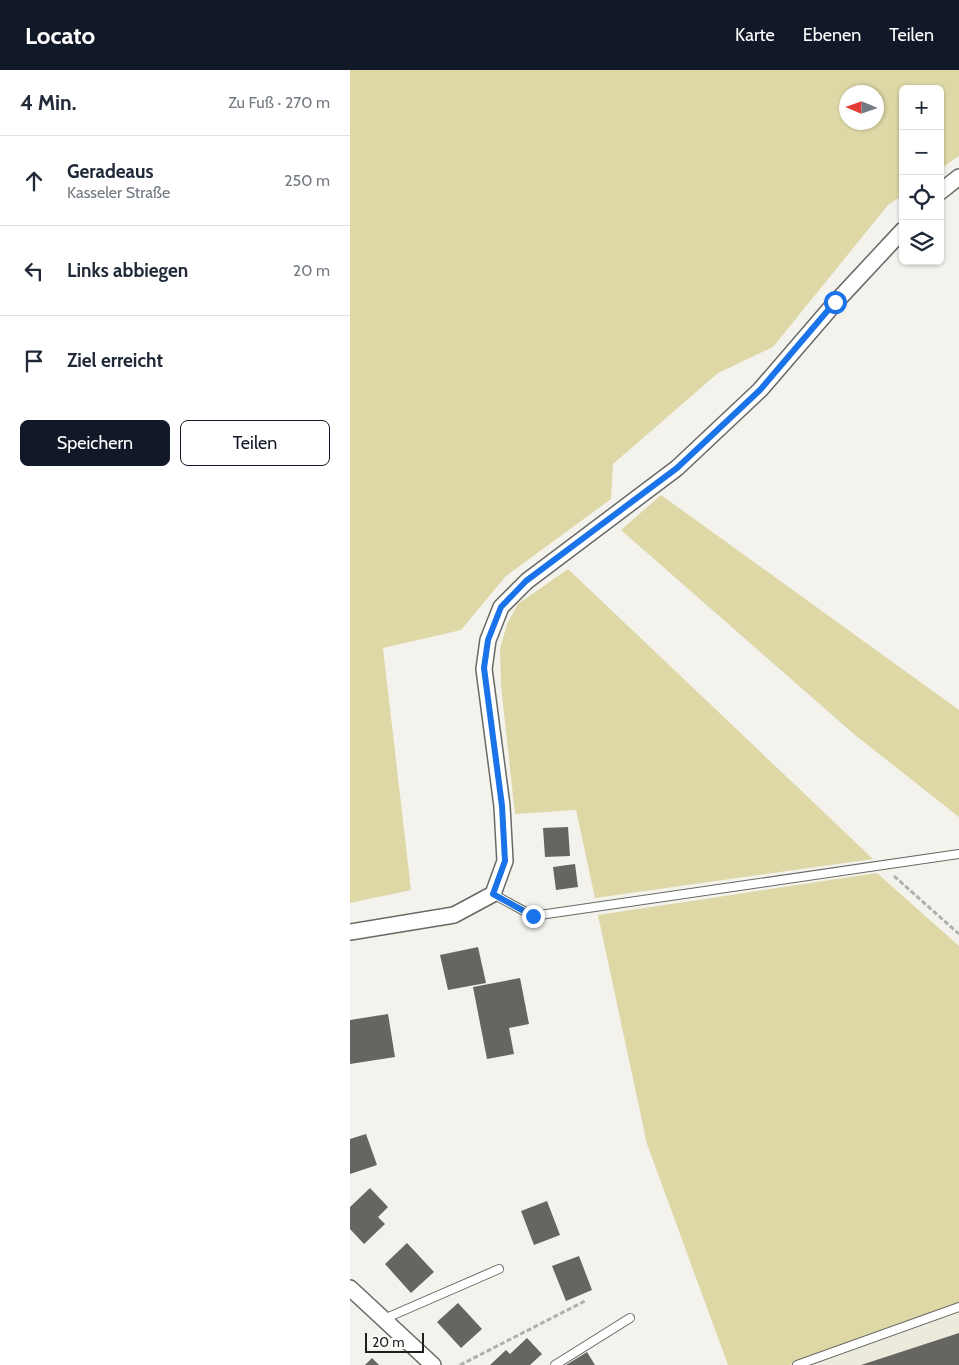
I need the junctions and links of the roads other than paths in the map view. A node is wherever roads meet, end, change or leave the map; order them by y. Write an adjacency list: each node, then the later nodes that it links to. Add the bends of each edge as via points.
1 (959, 177): 2 (street)
2 (944, 189)
3 (899, 234): 5 (street, via 835,302 760,390 677,468 526,581 501,607 488,640 484,668 502,806 505,861)
4 (959, 854): 5 (lane, via 533,916)
5 (493, 894): 6 (street, via 454,915)
6 (350, 932)
7 (499, 1269): 11 (lane)
8 (350, 1288): 11 (street)
9 (959, 1307): 14 (lane)
10 (630, 1318): 13 (lane)
11 (384, 1319): 12 (street)
12 (433, 1365)
13 (555, 1365)
14 (797, 1365)

